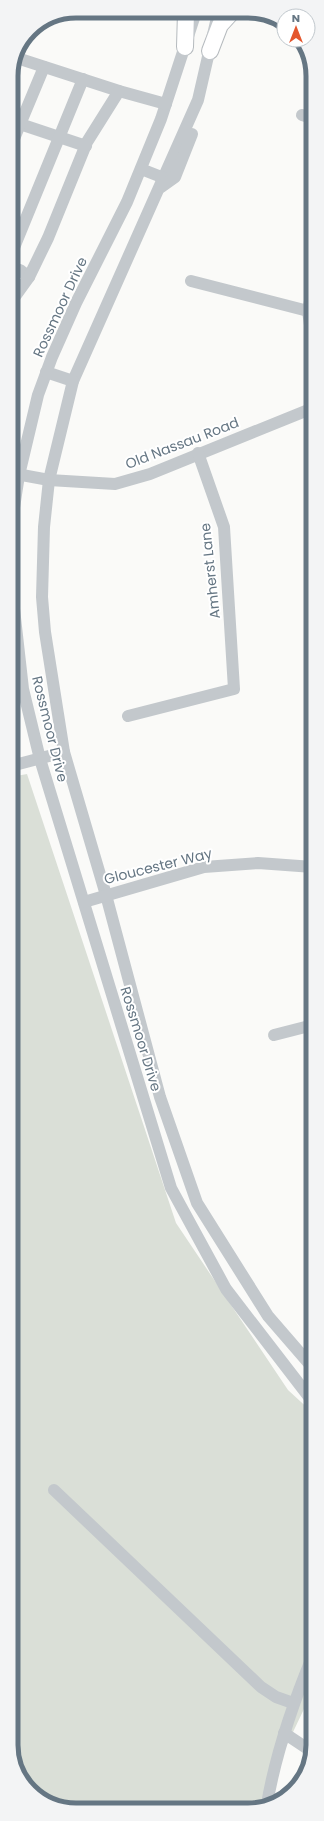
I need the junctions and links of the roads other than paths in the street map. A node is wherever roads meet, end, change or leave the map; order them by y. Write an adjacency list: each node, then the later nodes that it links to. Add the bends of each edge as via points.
1 (186, 18): 5 (main road)
2 (194, 18): 5 (street, Rossmoor Drive)
3 (217, 18): 6 (street, Rossmoor Drive)
4 (226, 18): 6 (main road, via 220,25)
5 (185, 47): 11 (street, Rossmoor Drive)
6 (210, 51): 17 (street, Rossmoor Drive, via 198,100)
7 (21, 59): 8 (street)
8 (44, 67): 9 (street); 12 (street)
9 (83, 79): 10 (street); 14 (street)
10 (119, 91): 11 (street); 15 (street)
11 (166, 104): 16 (street, Rossmoor Drive)
12 (18, 118)
13 (18, 123): 14 (street)
14 (59, 137): 15 (street); 18 (street)
15 (86, 146): 20 (street)
16 (141, 169): 17 (street); 24 (street, Rossmoor Drive, via 73,309)
17 (162, 183): 25 (street, Rossmoor Drive)
18 (18, 239)
19 (18, 270): 20 (street)
20 (29, 277): 22 (street)
21 (191, 281): 23 (street)
22 (18, 292)
23 (306, 310)
24 (46, 372): 25 (street); 28 (street, Rossmoor Drive)
25 (73, 381): 30 (street, Rossmoor Drive)
26 (306, 411): 27 (street, Old Nassau Road)
27 (198, 453): 30 (street, Old Nassau Road, via 150,474 115,484); 32 (street, Amherst Lane, via 224,527 234,690)
28 (18, 464)
29 (18, 475): 30 (street, Old Nassau Road)
30 (49, 480): 33 (street, Rossmoor Drive, via 44,527 42,597 48,655)
31 (18, 649): 34 (street, Rossmoor Drive, via 22,689)
32 (128, 716)
33 (64, 752): 34 (street); 37 (street, Rossmoor Drive)
34 (40, 759): 35 (street); 38 (street, Rossmoor Drive)
35 (18, 764)
36 (306, 866): 37 (street, Gloucester Way, via 258,863 204,867)
37 (106, 895): 38 (street, Gloucester Way); 41 (street, Rossmoor Drive, via 160,1097 197,1202 268,1316)
38 (84, 902): 42 (street, Rossmoor Drive, via 171,1188 226,1289)
39 (306, 1027): 40 (street)
40 (274, 1035)
41 (306, 1360)
42 (306, 1393)
43 (54, 1490): 45 (street, via 261,1687 276,1697)
44 (306, 1672): 45 (street)
45 (293, 1703): 46 (street)
46 (284, 1733): 47 (street); 48 (street, via 273,1769)
47 (306, 1748)
48 (268, 1800)

